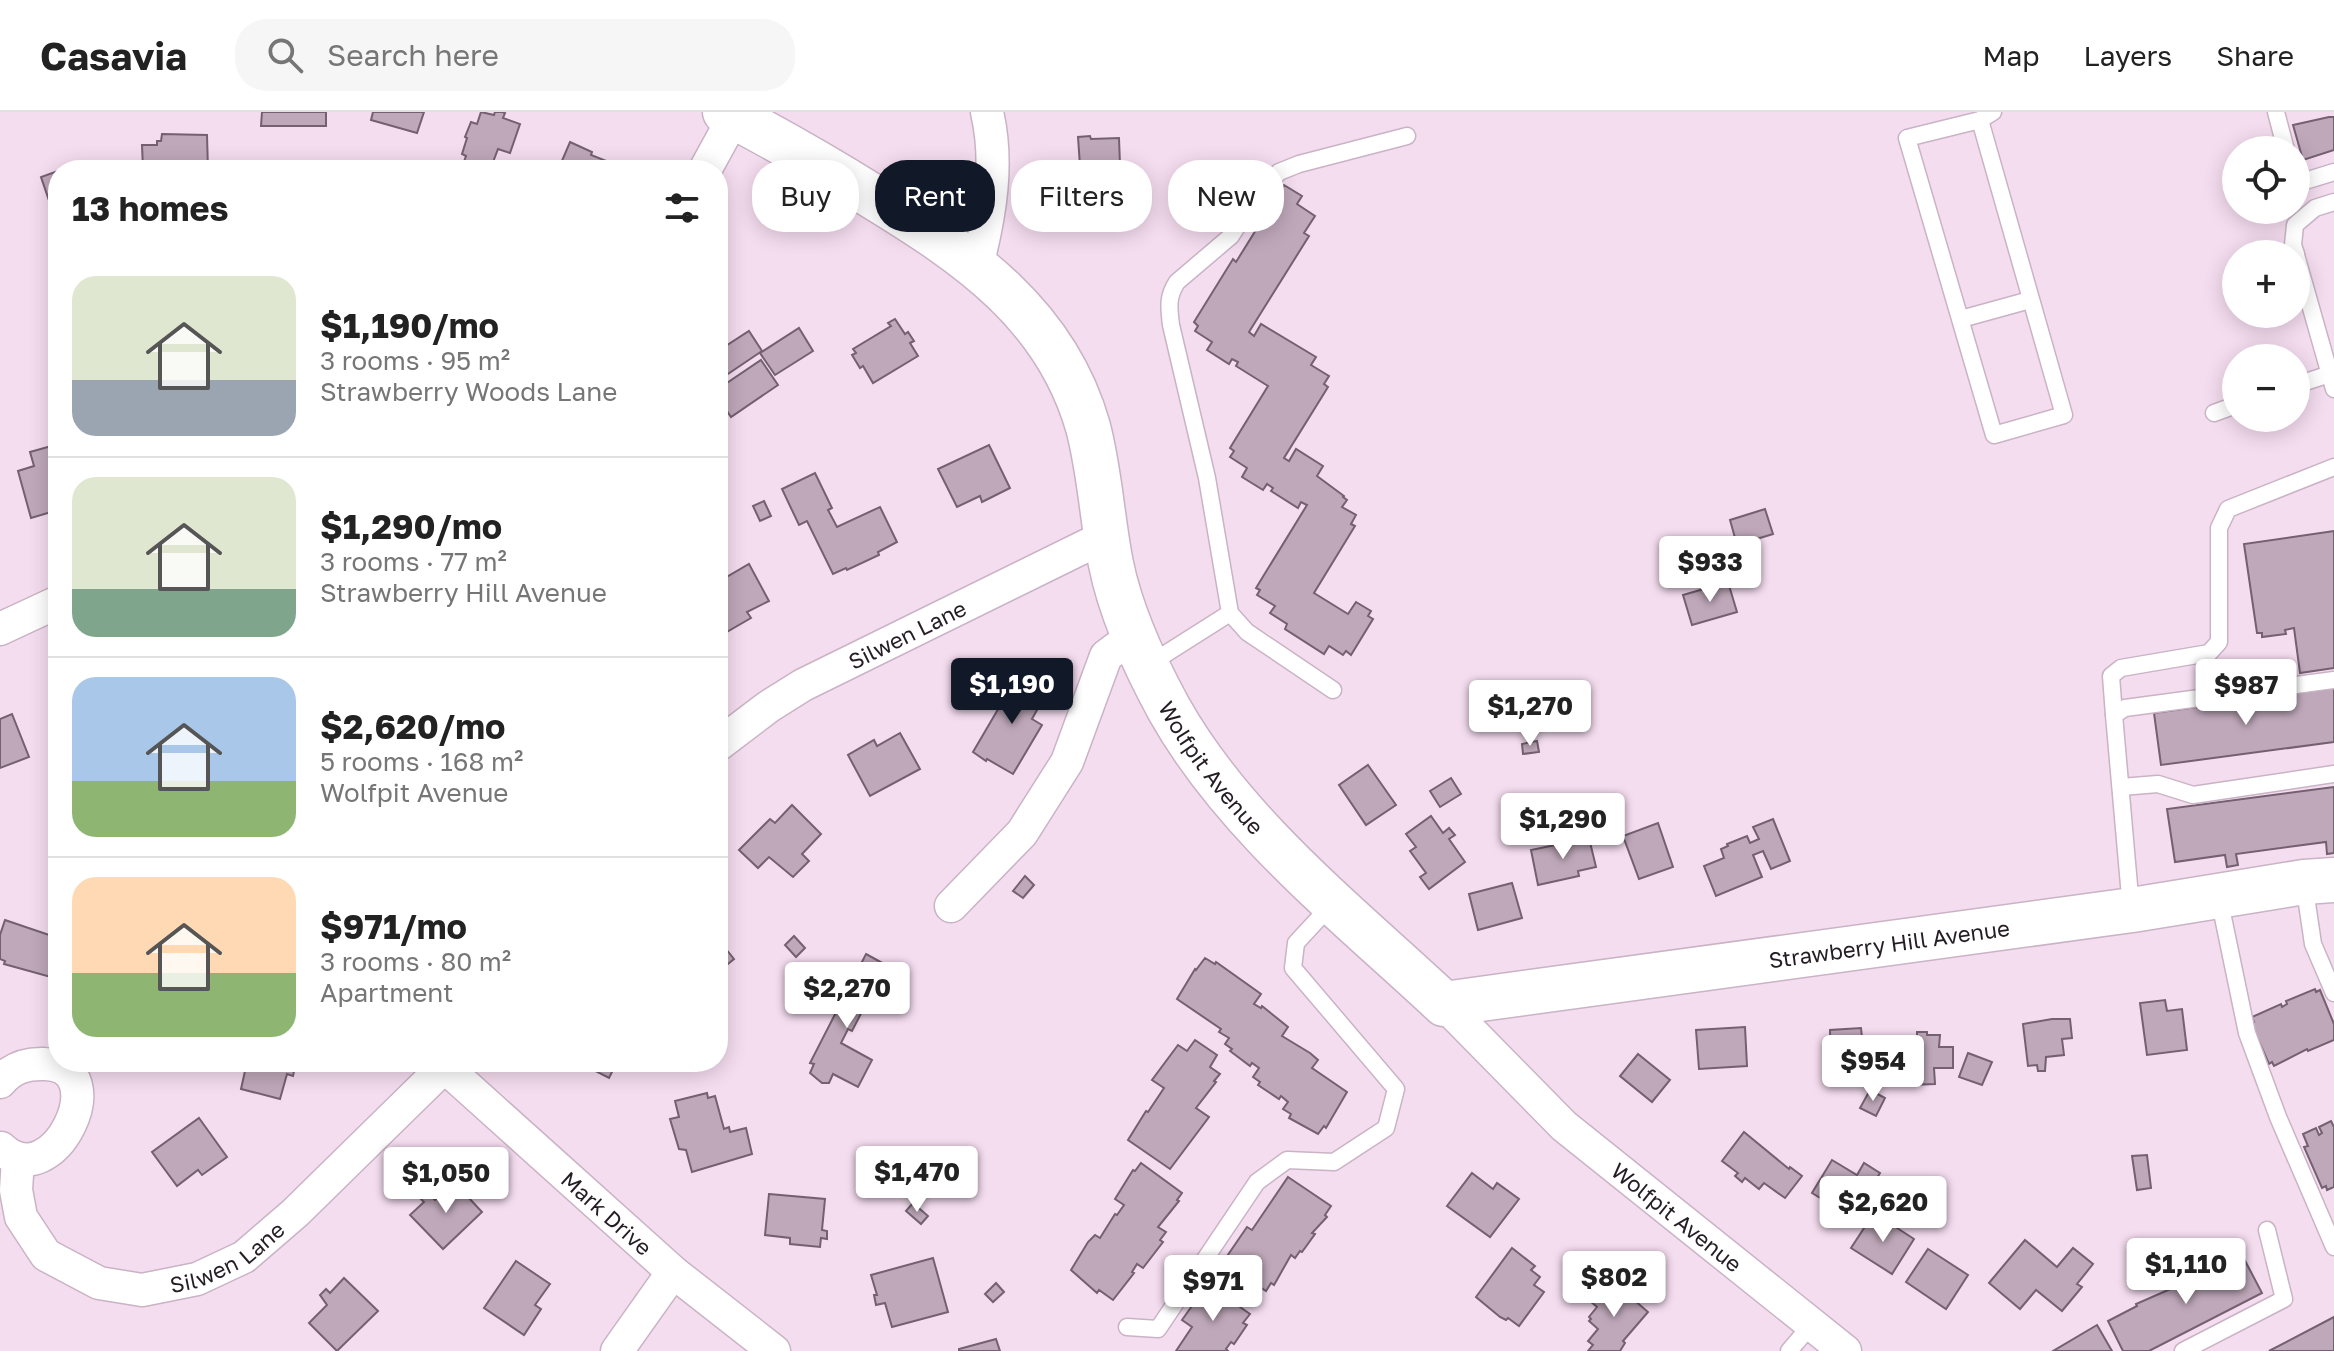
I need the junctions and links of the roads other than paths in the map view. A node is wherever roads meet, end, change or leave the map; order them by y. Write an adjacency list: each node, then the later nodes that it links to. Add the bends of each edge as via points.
1 (987, 112): 12 (street, via 992,185)
2 (2276, 112): 6 (lane)
3 (730, 114): 7 (street); 12 (street, Wolfpit Avenue, via 910,219)
4 (1986, 116): 13 (lane); 15 (lane, via 1907,138)
5 (1407, 136): 23 (lane, via 1279,172 1231,236 1171,291 1171,325 1207,478)
6 (2282, 136)
7 (709, 160)
8 (2334, 172): 9 (lane)
9 (2310, 179)
10 (2334, 202): 11 (lane, via 2315,208 2295,225)
11 (2294, 240)
12 (977, 266): 21 (street, Wolfpit Avenue, via 1028,315 1067,374 1092,445)
13 (2030, 300): 15 (lane); 15 (lane, via 2064,415 1994,435)
14 (2310, 304): 16 (lane)
15 (1961, 319)
16 (2332, 382): 17 (lane)
17 (2310, 384)
18 (2222, 410): 19 (lane)
19 (2214, 413)
20 (2334, 467): 28 (lane, via 2228,509 2219,528 2219,642 2209,653 2121,668 2111,676)
21 (1106, 536): 25 (street, Wolfpit Avenue); 29 (street, Silwen Lane, via 803,685)
22 (48, 607): 24 (street)
23 (1230, 613): 25 (lane); 27 (lane, via 1247,632)
24 (0, 629)
25 (1140, 651): 34 (street, Wolfpit Avenue, via 1192,748 1220,785); 35 (street, via 1106,656 1067,762 1022,833)
26 (2334, 680): 28 (lane, via 2125,708)
27 (1333, 690)
28 (2114, 715): 31 (lane)
29 (728, 737)
30 (2334, 774): 31 (lane, via 2193,795 2158,784)
31 (2121, 787): 36 (lane)
32 (2319, 881): 33 (street, Strawberry Hill Avenue); 37 (lane, via 2313,944)
33 (2218, 897): 36 (street, Strawberry Hill Avenue); 46 (lane, via 2247,1033)
34 (1334, 901): 38 (street, Wolfpit Avenue); 49 (lane, via 1296,943 1293,968 1396,1089 1386,1128 1334,1162 1287,1160 1257,1182 1158,1329)
35 (951, 906)
36 (2132, 910): 38 (street, Strawberry Hill Avenue)
37 (2334, 993)
38 (1444, 1004): 48 (street, Wolfpit Avenue, via 1564,1126)
39 (48, 1064): 43 (street, Silwen Lane, via 20,1066)
40 (68, 1072): 44 (street, Silwen Lane, via 77,1090 75,1118 64,1136 33,1159)
41 (439, 1072): 44 (street, Silwen Lane, via 244,1257 197,1279 142,1290 99,1283 46,1255 21,1217)
42 (456, 1072): 47 (street, Mark Drive)
43 (0, 1082)
44 (9, 1153)
45 (2267, 1230): 54 (lane, via 2284,1299)
46 (2334, 1247)
47 (673, 1272): 50 (street); 51 (street, Mark Drive)
48 (1812, 1324): 52 (lane); 53 (street, Wolfpit Avenue)
49 (1127, 1327)
50 (617, 1351)
51 (774, 1351)
52 (1789, 1351)
53 (1845, 1351)
54 (2183, 1351)

